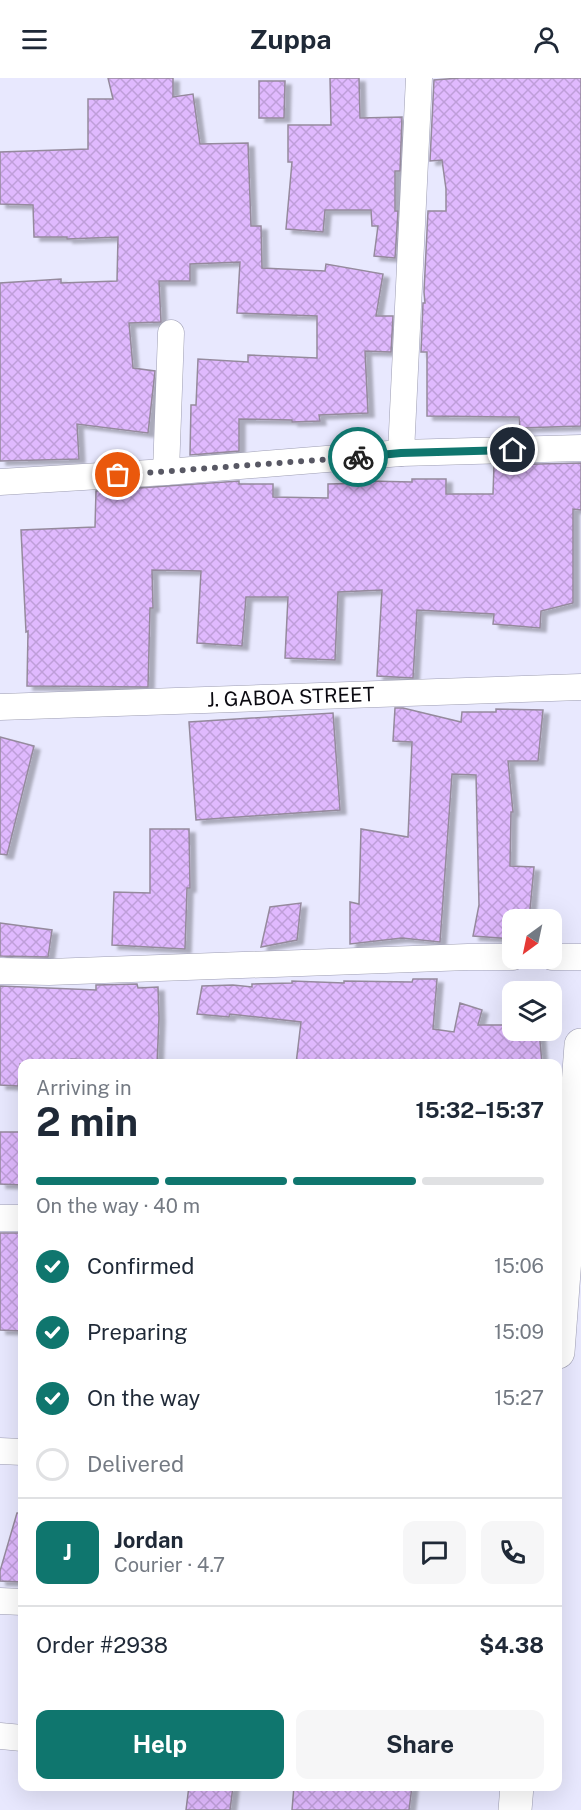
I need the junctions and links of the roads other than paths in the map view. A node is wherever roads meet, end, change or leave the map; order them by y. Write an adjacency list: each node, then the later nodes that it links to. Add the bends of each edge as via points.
1 (419, 78): 4 (street)
2 (171, 333): 5 (street)
3 (581, 448): 4 (street)
4 (401, 453): 5 (street)
5 (166, 472): 6 (street)
6 (0, 482)
7 (581, 687): 8 (street, J. GABOA STREET)
8 (0, 707)
9 (502, 957): 12 (street)
10 (562, 957): 11 (street)
11 (581, 957)
12 (0, 971)
13 (581, 1045): 16 (main road)
14 (0, 1218): 15 (street)
15 (18, 1218)
16 (562, 1223)
17 (0, 1451): 18 (street)
18 (18, 1452)
19 (0, 1600): 20 (street)
20 (18, 1602)
21 (0, 1736): 22 (street)
22 (18, 1738)
23 (517, 1791): 24 (main road)
24 (515, 1810)

